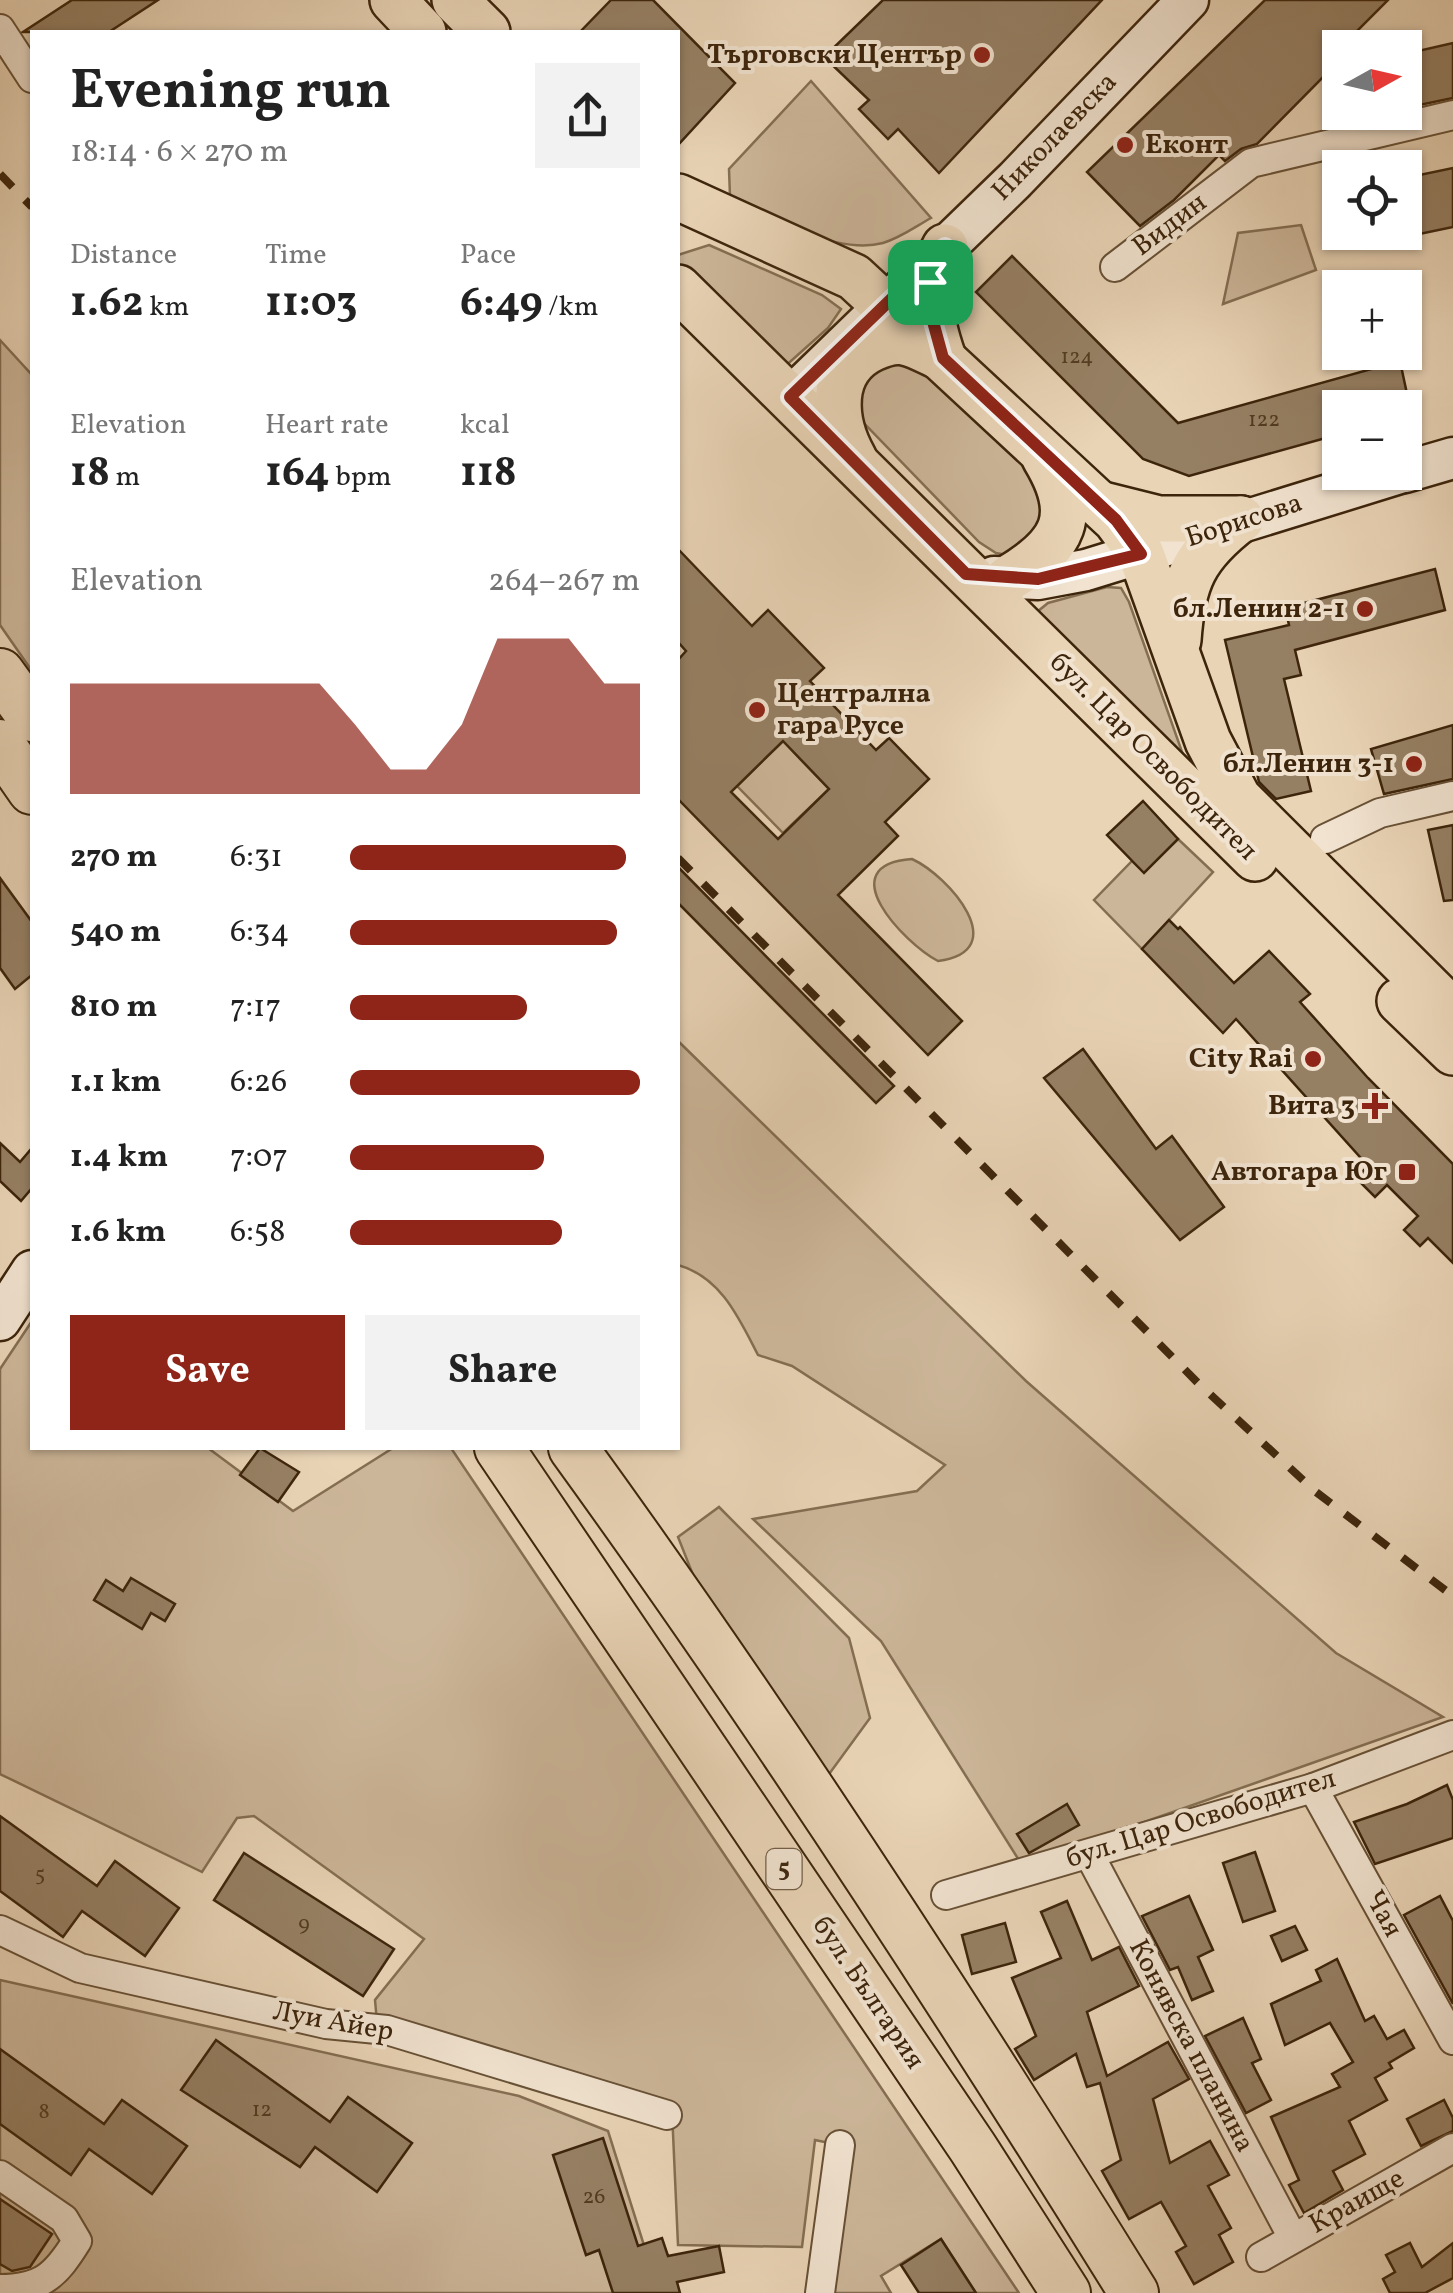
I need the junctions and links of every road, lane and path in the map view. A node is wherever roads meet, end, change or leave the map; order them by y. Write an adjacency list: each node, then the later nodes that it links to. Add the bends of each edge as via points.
1 (393, 0): 5 (main road)
2 (455, 0): 6 (main road)
3 (1188, 0): 10 (main road, Николаевска)
4 (0, 29): 7 (street)
5 (420, 30)
6 (485, 30)
7 (30, 75)
8 (1453, 115): 11 (street, Видин, via 1251,164)
9 (689, 216): 13 (main road, бул. Цар Освободител, via 823,261)
10 (945, 247): 13 (main road, Николаевска); 14 (main road, via 930,282 929,307)
11 (1115, 267)
12 (680, 290): 15 (main road, бул. Цар Освободител)
13 (886, 304): 14 (main road, бул. Цар Освободител); 15 (main road, Николаевска)
14 (943, 358): 16 (main road, бул. Цар Освободител); 18 (main road, via 902,341 864,352 849,365 838,423)
15 (790, 397): 18 (main road, бул. Цар Освободител)
16 (1042, 453): 21 (main road, бул. Цар Освободител); 24 (main road, via 1062,486 1061,527 1043,556)
17 (1453, 458): 19 (main road, Борисова)
18 (855, 460): 24 (main road, бул. Цар Освободител)
19 (1422, 467)
20 (1342, 490): 22 (main road, Борисова)
21 (1099, 504): 22 (main road, via 1159,518); 23 (main road, бул. Цар Освободител)
22 (1241, 519): 23 (main road, Борисова); 25 (main road, via 1216,539 1186,583)
23 (1141, 554): 24 (main road, Борисова, via 1060,576); 25 (main road, бул. Цар Освободител)
24 (988, 576): 33 (main road, бул. Цар Освободител)
25 (1178, 651): 32 (main road, бул. Цар Освободител, via 1208,742 1238,798)
26 (0, 672): 27 (highway)
27 (30, 714)
28 (0, 744): 29 (highway)
29 (30, 787)
30 (1453, 796): 31 (street, via 1380,813)
31 (1325, 839)
32 (1453, 1012)
33 (1453, 1052)
34 (30, 1275): 35 (main road)
35 (0, 1320)
36 (499, 1450): 52 (highway, бул. България / 5)
37 (574, 1450): 53 (highway, 5, via 690,1609)
38 (1453, 1735): 39 (street, бул. Цар Освободител)
39 (1313, 1788): 40 (street, бул. Цар Освободител); 43 (street, Чая)
40 (1089, 1854): 41 (street, бул. Цар Освободител); 48 (street, Конявска планина)
41 (946, 1895)
42 (0, 1930): 44 (street, Луи Айер, via 80,1968 326,2024 386,2030)
43 (1453, 2040)
44 (667, 2114)
45 (840, 2145): 51 (street)
46 (1453, 2148): 48 (street, Краище)
47 (0, 2174): 50 (street, via 64,2218 77,2241 48,2280)
48 (1293, 2238): 49 (street, Краище)
49 (1261, 2257)
50 (0, 2289)
51 (820, 2293)
52 (1066, 2293)
53 (1134, 2293)

